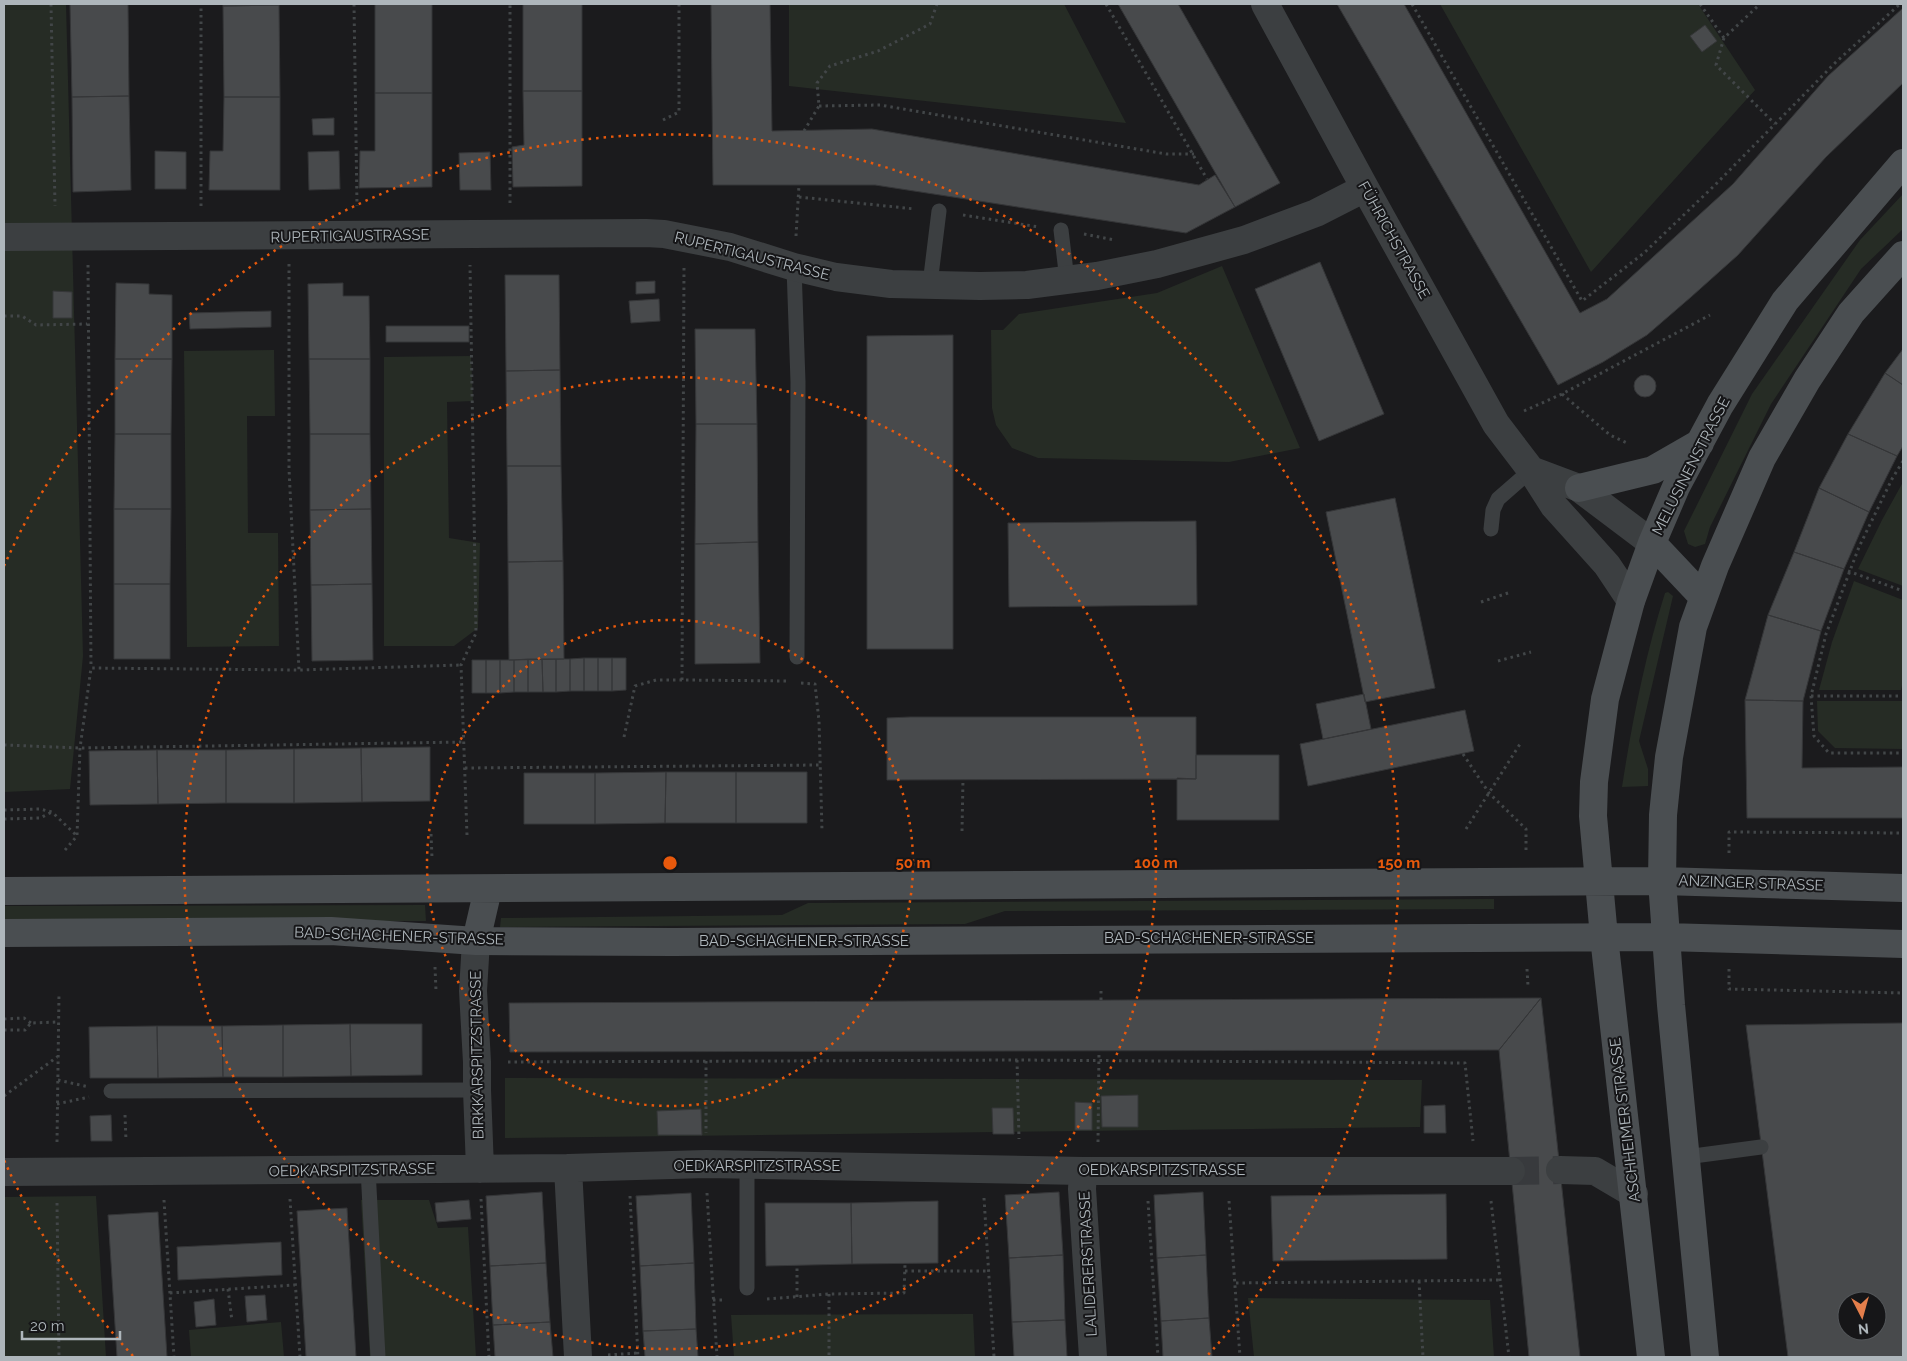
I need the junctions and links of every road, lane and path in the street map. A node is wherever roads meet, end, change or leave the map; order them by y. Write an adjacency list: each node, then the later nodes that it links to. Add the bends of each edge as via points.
1 (51, 4): 31 (path)
2 (201, 4): 33 (path)
3 (354, 4): 29 (path)
4 (510, 4): 26 (path)
5 (679, 4): 15 (path, via 679,112)
6 (937, 4): 14 (path, via 930,24 878,51 830,66 817,83)
7 (1106, 4): 18 (path)
8 (1266, 4): 22 (street, FÜHRICHSTRASSE)
9 (1412, 4): 16 (path, via 1582,301 1644,253)
10 (1700, 4): 13 (path)
11 (1760, 4): 13 (path)
12 (1900, 4): 16 (path)
13 (1724, 38): 16 (path, via 1716,65)
14 (820, 106): 17 (path); 18 (path, via 880,105 1166,154)
15 (663, 120)
16 (1774, 124)
17 (804, 131)
18 (1194, 154): 20 (path)
19 (1903, 163): 45 (main road, MELUSINENSTRASSE, via 1785,301)
20 (1207, 179)
21 (799, 185): 23 (path)
22 (1364, 188): 38 (street, RUPERTIGAUSTRASSE, via 1316,212 1244,240 1156,264); 44 (street, FÜHRICHSTRASSE)
23 (799, 197): 24 (path); 37 (path)
24 (939, 211): 25 (path); 39 (lane)
25 (1061, 230): 35 (path); 38 (lane)
26 (510, 234): 27 (street, RUPERTIGAUSTRASSE); 34 (street, RUPERTIGAUSTRASSE)
27 (470, 235): 29 (street, RUPERTIGAUSTRASSE); 61 (path, via 476,633)
28 (289, 236): 29 (street, RUPERTIGAUSTRASSE); 33 (street, RUPERTIGAUSTRASSE); 63 (path, via 289,469)
29 (358, 236)
30 (4, 237): 31 (street, RUPERTIGAUSTRASSE)
31 (55, 237): 32 (street, RUPERTIGAUSTRASSE)
32 (88, 237): 33 (street, RUPERTIGAUSTRASSE); 42 (path)
33 (201, 237)
34 (674, 237): 37 (street, RUPERTIGAUSTRASSE, via 730,248); 64 (path)
35 (1116, 240)
36 (1903, 255): 55 (main road, via 1851,313 1807,380 1762,458)
37 (794, 267): 39 (street, RUPERTIGAUSTRASSE, via 836,277 891,284); 59 (lane, via 798,382)
38 (1066, 280): 39 (street, RUPERTIGAUSTRASSE, via 1027,285)
39 (930, 284)
40 (1710, 315): 43 (path)
41 (4, 316): 42 (path, via 22,316 36,325)
42 (88, 324): 62 (path)
43 (1562, 394): 44 (path); 46 (path, via 1610,435)
44 (1496, 424): 48 (street, FÜHRICHSTRASSE)
45 (1700, 443): 49 (main road, via 1653,470); 51 (main road, MELUSINENSTRASSE)
46 (1636, 448)
47 (1903, 461): 52 (path)
48 (1531, 470): 49 (street); 50 (lane, via 1498,499 1492,510); 56 (street, FÜHRICHSTRASSE, via 1554,506 1607,565)
49 (1579, 488): 51 (street)
50 (1491, 529)
51 (1652, 543): 55 (main road); 56 (main road, MELUSINENSTRASSE)
52 (1848, 572): 53 (path); 65 (path, via 1826,634)
53 (1903, 591)
54 (1511, 592): 57 (path)
55 (1703, 596): 90 (main road, via 1692,628 1669,756 1663,815)
56 (1631, 601): 91 (main road, MELUSINENSTRASSE, via 1605,699 1594,782)
57 (1481, 602)
58 (1531, 652): 60 (path)
59 (797, 657)
60 (1498, 662)
61 (461, 665): 63 (path); 68 (path)
62 (91, 668): 63 (path); 71 (path)
63 (299, 670)
64 (682, 680): 67 (path, via 656,680 635,686); 74 (path, via 815,684)
65 (1811, 696): 66 (path); 72 (path, via 1814,736 1829,753)
66 (1903, 696)
67 (624, 736)
68 (464, 742): 71 (path); 75 (path)
69 (1520, 744): 77 (path)
70 (4, 745): 71 (path)
71 (80, 748): 86 (path)
72 (1903, 753)
73 (1463, 754): 77 (path)
74 (820, 765): 75 (path); 82 (path)
75 (465, 768): 85 (path)
76 (963, 779): 83 (path)
77 (1489, 793): 81 (path); 89 (path, via 1526,829)
78 (4, 810): 79 (path)
79 (52, 812): 80 (path, via 40,818); 86 (path)
80 (4, 818)
81 (1466, 829)
82 (822, 831)
83 (962, 831)
84 (1903, 833): 88 (path, via 1729,832)
85 (467, 834)
86 (77, 836): 87 (path)
87 (65, 850)
88 (1729, 853)
89 (1526, 857)
90 (1662, 881): 91 (main road, ANZINGER STRASSE); 92 (main road, ANZINGER STRASSE); 97 (main road)
91 (1598, 882): 93 (main road); 96 (main road, ASCHHEIMER STRASSE)
92 (1903, 888)
93 (488, 889): 94 (main road); 98 (main road)
94 (4, 891)
95 (4, 932): 98 (main road, BAD-SCHACHENER-STRASSE, via 330,931)
96 (1604, 937): 97 (main road); 98 (main road, BAD-SCHACHENER-STRASSE); 141 (main road, ASCHHEIMER STRASSE)
97 (1666, 937): 99 (main road); 126 (main road)
98 (476, 941): 116 (street, BIRKKARSPITZSTRASSE, via 473,991)
99 (1903, 944)
100 (1729, 965): 105 (path, via 1729,989)
101 (1527, 968): 102 (path)
102 (1528, 986)
103 (1101, 990): 106 (path)
104 (58, 993): 108 (path)
105 (1903, 993)
106 (1101, 1000)
107 (4, 1019): 109 (path, via 24,1018)
108 (58, 1022): 109 (path); 112 (path)
109 (31, 1023): 110 (path, via 25,1030)
110 (4, 1030)
111 (1099, 1051): 114 (path)
112 (58, 1056): 117 (path); 120 (path)
113 (1017, 1060): 114 (path); 115 (path); 131 (path)
114 (1099, 1060): 132 (path, via 1098,1148); 136 (path, via 1465,1062)
115 (706, 1061): 116 (path); 139 (path)
116 (477, 1062): 118 (street, BIRKKARSPITZSTRASSE)
117 (58, 1080): 119 (path); 121 (path)
118 (477, 1090): 119 (lane); 130 (street, BIRKKARSPITZSTRASSE)
119 (111, 1091): 121 (path)
120 (4, 1096)
121 (58, 1104): 124 (path)
122 (125, 1117): 123 (path)
123 (126, 1142)
124 (57, 1143)
125 (1761, 1147): 126 (lane)
126 (1686, 1157): 178 (main road)
127 (748, 1165): 131 (street, OEDKARSPITZSTRASSE); 139 (street, OEDKARSPITZSTRASSE); 153 (lane)
128 (568, 1168): 130 (street, OEDKARSPITZSTRASSE); 139 (street, OEDKARSPITZSTRASSE); 167 (street)
129 (368, 1169): 130 (street, OEDKARSPITZSTRASSE); 135 (street, OEDKARSPITZSTRASSE); 165 (lane)
130 (480, 1169): 166 (path)
131 (1020, 1170): 132 (street, OEDKARSPITZSTRASSE)
132 (1083, 1170): 133 (street, OEDKARSPITZSTRASSE); 172 (street, LALIDERERSTRASSE)
133 (1227, 1170): 136 (street, OEDKARSPITZSTRASSE); 151 (path)
134 (1560, 1170): 141 (street, via 1595,1171)
135 (289, 1171): 138 (street, OEDKARSPITZSTRASSE); 152 (path)
136 (1492, 1171): 149 (path)
137 (4, 1172): 138 (street, OEDKARSPITZSTRASSE)
138 (163, 1172): 155 (path)
139 (707, 1176): 159 (path)
140 (629, 1188): 168 (path)
141 (1634, 1194): 177 (main road, ASCHHEIMER STRASSE)
142 (984, 1196): 148 (path)
143 (1148, 1198): 173 (path)
144 (57, 1202): 162 (path)
145 (905, 1264): 147 (path)
146 (797, 1265): 157 (path)
147 (904, 1271): 148 (path); 156 (path, via 904,1293)
148 (989, 1271): 171 (path)
149 (1500, 1280): 150 (path); 176 (path)
150 (1419, 1281): 151 (path); 175 (path)
151 (1236, 1283): 174 (path)
152 (295, 1285): 154 (path); 164 (path)
153 (747, 1288)
154 (228, 1289): 155 (path); 161 (path)
155 (170, 1293): 163 (path)
156 (829, 1294): 157 (path); 170 (path)
157 (797, 1297): 158 (path)
158 (765, 1299)
159 (713, 1300): 160 (path); 169 (path)
160 (730, 1300)
161 (232, 1321)
162 (59, 1357)
163 (174, 1357)
164 (300, 1357)
165 (378, 1357)
166 (489, 1357)
167 (578, 1357)
168 (638, 1357)
169 (717, 1357)
170 (829, 1357)
171 (994, 1357)
172 (1093, 1357)
173 (1158, 1357)
174 (1240, 1357)
175 (1423, 1357)
176 (1509, 1357)
177 (1651, 1357)
178 (1705, 1357)

